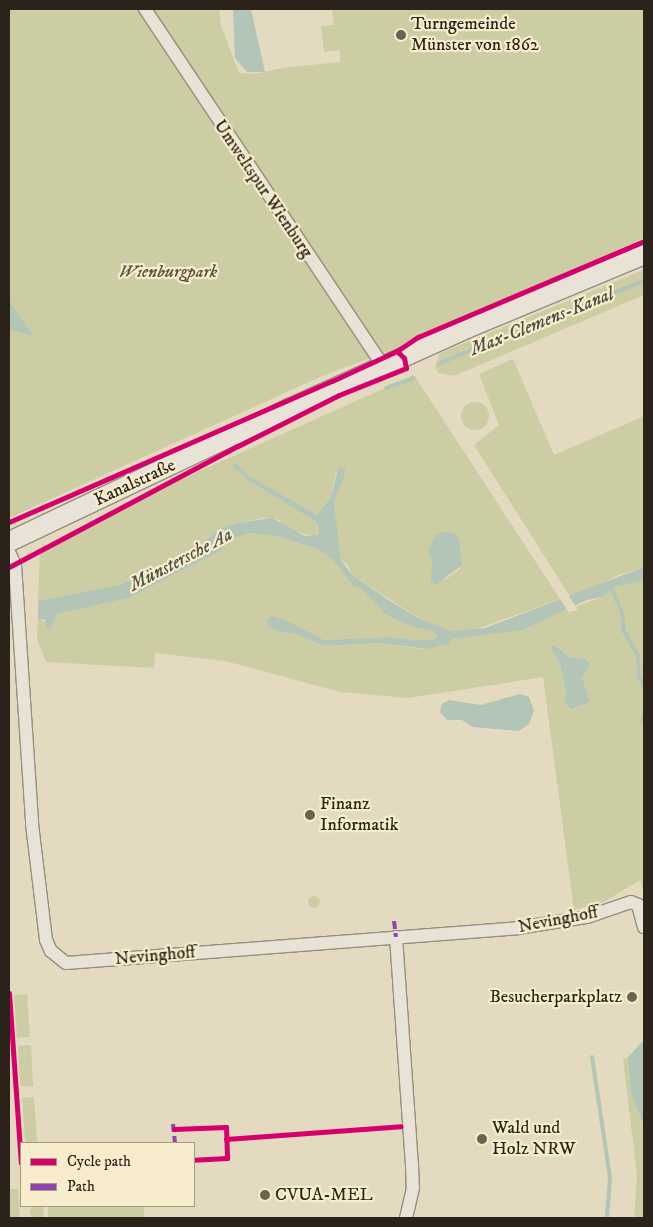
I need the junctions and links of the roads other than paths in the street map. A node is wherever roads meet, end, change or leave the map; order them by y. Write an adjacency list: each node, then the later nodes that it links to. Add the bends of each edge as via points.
1 (145, 9): 3 (street, Umweltspur Wienburg)
2 (644, 254): 3 (main road, Kanalstraße)
3 (384, 367): 4 (main road, Kanalstraße)
4 (9, 541)
5 (9, 552): 7 (street, Nevinghoff, via 15,565 32,824 46,940 58,958 66,963 80,963)
6 (644, 927): 7 (street, Nevinghoff, via 638,906 631,902 567,921)
7 (396, 937): 8 (street, via 412,1164 412,1188)
8 (406, 1218)

